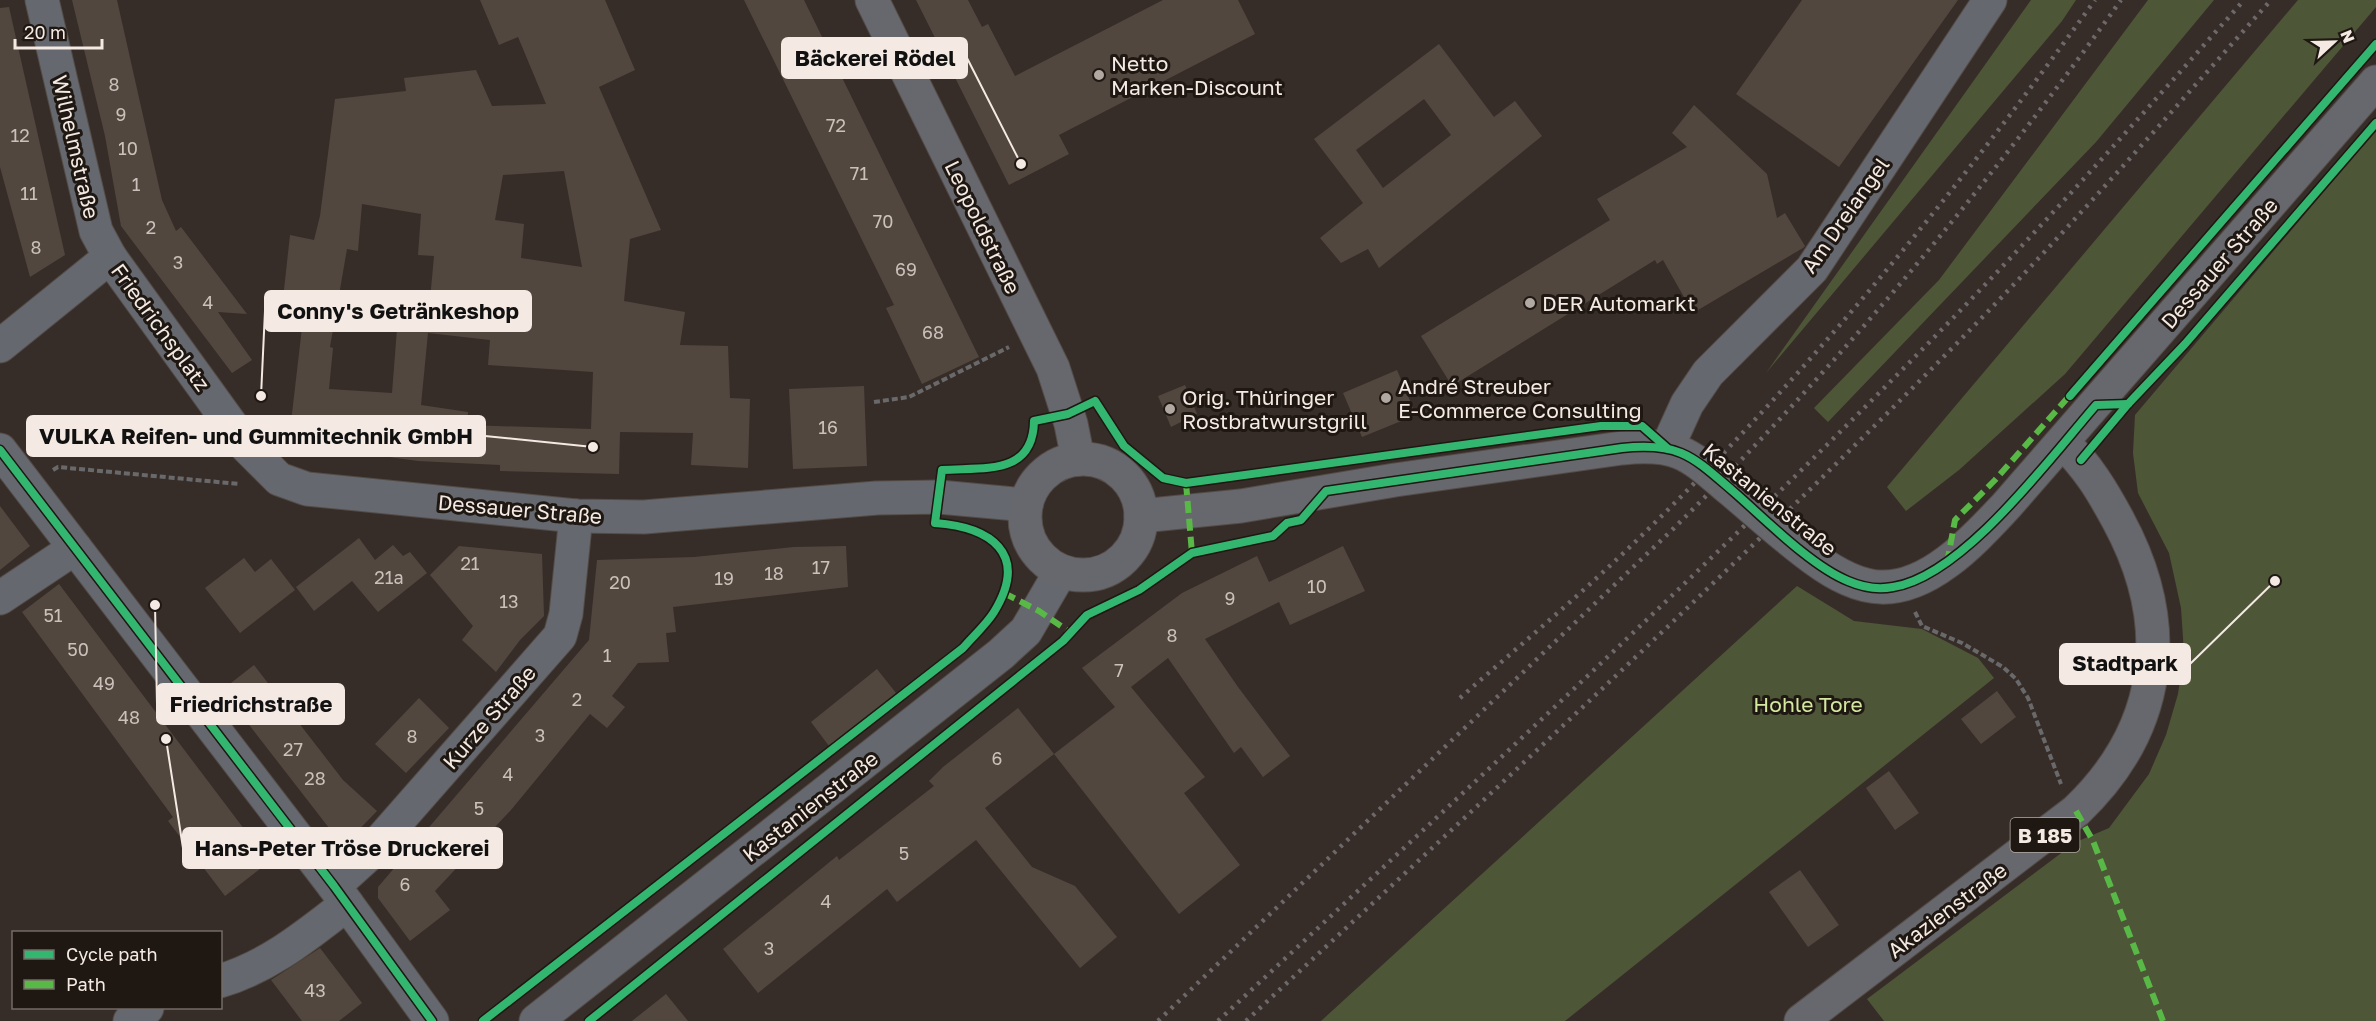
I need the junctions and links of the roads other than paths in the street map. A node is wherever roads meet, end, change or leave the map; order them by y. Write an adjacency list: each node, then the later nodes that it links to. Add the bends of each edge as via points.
1 (42, 0): 5 (street, Wilhelmstraße, via 96,231)
2 (872, 0): 10 (main road, Leopoldstraße, via 1036,334 1063,399)
3 (1990, 0): 8 (street, Am Dreiangel, via 1812,268 1708,373 1687,404)
4 (2376, 82): 7 (main road, Dessauer Straße)
5 (110, 257): 6 (street, Friedrichsplatz); 11 (street, Friedrichsplatz, via 247,447)
6 (0, 346)
7 (2063, 443): 8 (main road, Kastanienstraße, via 1988,525 1947,563 1891,588 1847,581 1832,573 1696,460); 24 (main road, Akazienstraße / B 185, via 2081,460 2124,530 2146,585 2154,635 2149,688 2139,724 2107,778 2076,811)
8 (1667, 448): 14 (main road, Kastanienstraße, via 1639,446 1241,506)
9 (0, 450): 15 (street)
10 (1078, 459): 12 (main road, via 1044,474); 14 (main road, via 1105,464 1126,479 1139,503)
11 (279, 479): 13 (street, Dessauer Straße, via 308,489 339,493)
12 (1026, 505): 13 (street, Dessauer Straße, via 939,497 877,498 644,517); 16 (main road, via 1029,539 1042,558)
13 (576, 516): 18 (street, Kurze Straße, via 567,614 560,636 366,857)
14 (1141, 516): 16 (main road, via 1132,546 1110,568 1086,575)
15 (75, 548): 17 (street); 18 (street)
16 (1061, 570): 23 (street, Kastanienstraße, via 1026,631 1001,654)
17 (0, 598)
18 (341, 895): 19 (street, Kurze Straße, via 282,954 247,973); 22 (street)
19 (222, 980)
20 (146, 1009): 21 (street)
21 (130, 1021)
22 (432, 1021)
23 (536, 1021)
24 (1801, 1021)

